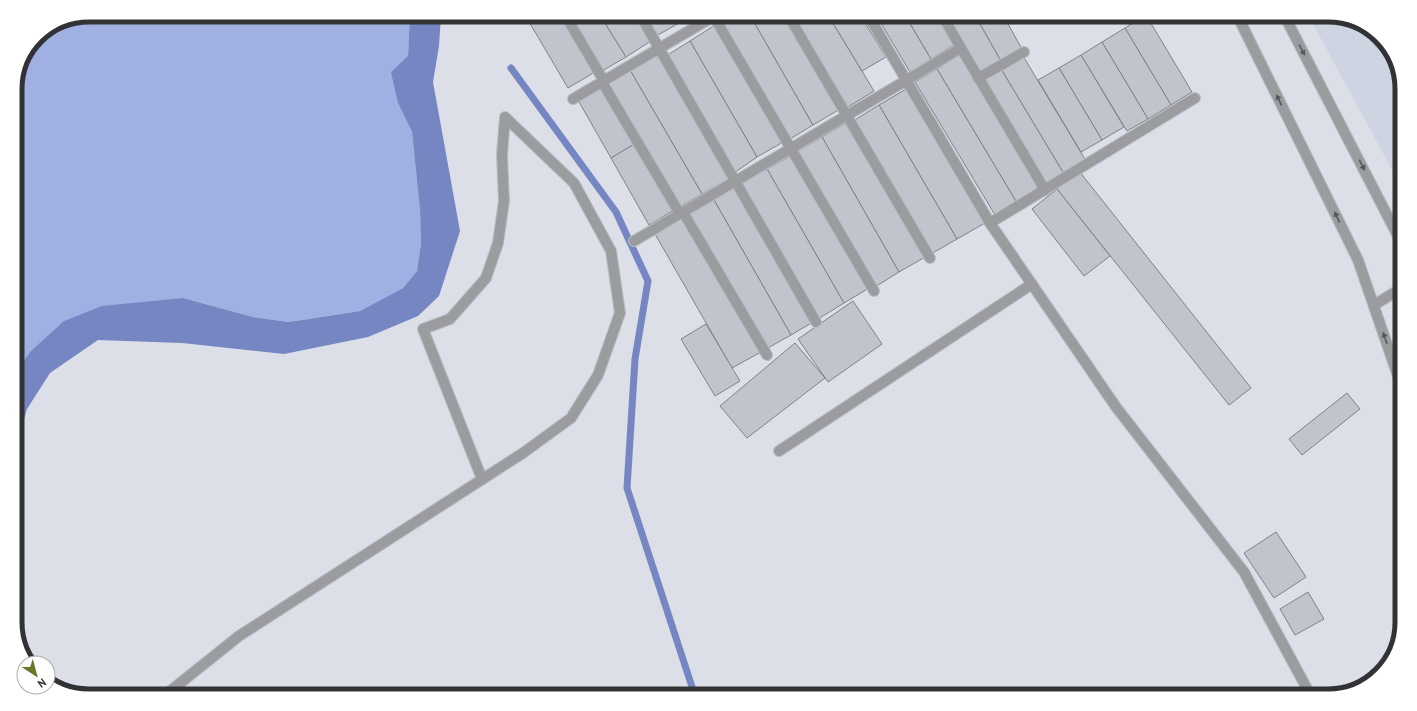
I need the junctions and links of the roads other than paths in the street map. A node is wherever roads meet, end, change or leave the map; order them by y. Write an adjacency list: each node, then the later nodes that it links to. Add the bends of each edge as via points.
1 (569, 22): 15 (street)
2 (644, 22): 10 (street)
3 (704, 22): 10 (street)
4 (718, 22): 19 (street)
5 (792, 22): 18 (street)
6 (872, 22): 14 (street)
7 (946, 22): 11 (street)
8 (1240, 22): 30 (street, one-way to 8, via 1358,260)
9 (1288, 22): 24 (street, one-way to 24)
10 (660, 48): 15 (street); 20 (street)
11 (961, 48): 13 (street); 14 (street)
12 (1024, 52): 13 (street)
13 (978, 78): 21 (street)
14 (907, 80): 18 (street); 23 (street)
15 (603, 82): 17 (street); 22 (street)
16 (1195, 98): 21 (street)
17 (573, 99)
18 (848, 115): 19 (street); 26 (street)
19 (792, 148): 20 (street); 28 (street)
20 (736, 181): 22 (street); 31 (street)
21 (1045, 190): 23 (street)
22 (681, 213): 25 (street); 32 (street)
23 (990, 223): 27 (street)
24 (1395, 230)
25 (634, 241)
26 (930, 258)
27 (1032, 284): 34 (street); 37 (street, via 1116,407 1244,572)
28 (874, 291)
29 (1395, 292): 30 (street)
30 (1374, 305): 33 (street, one-way to 30)
31 (816, 322)
32 (767, 355)
33 (1395, 367)
34 (779, 451)
35 (482, 479): 35 (street, via 571,418 598,375 620,313 610,251 574,183 505,117 502,155 504,201 498,243 486,278 450,319 423,329); 36 (street, via 239,636)
36 (173, 689)
37 (1307, 689)

